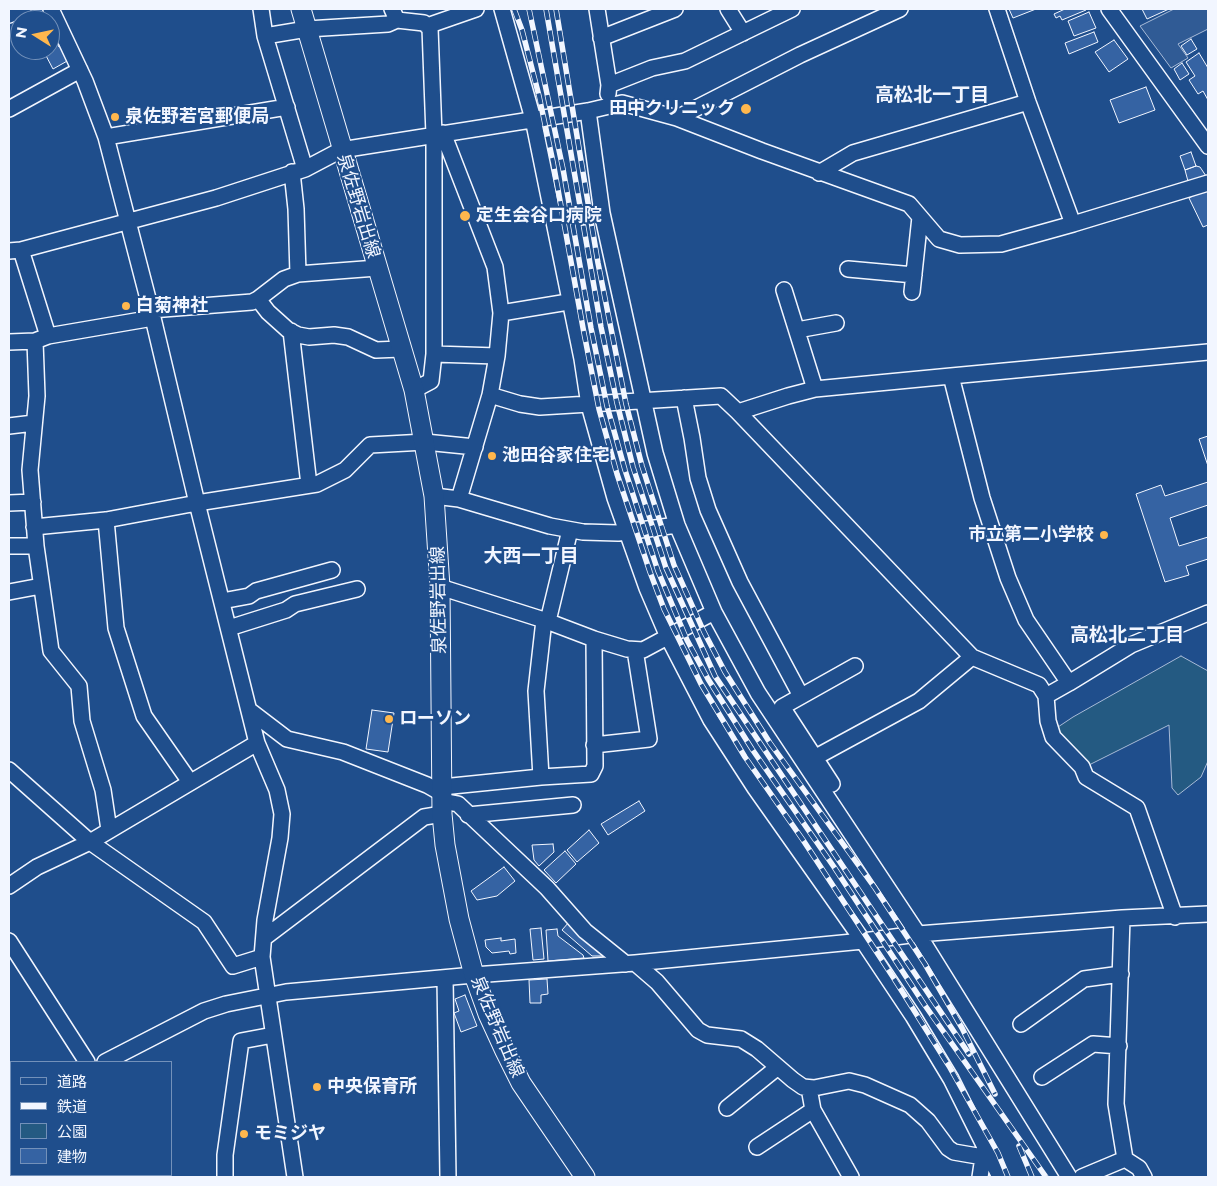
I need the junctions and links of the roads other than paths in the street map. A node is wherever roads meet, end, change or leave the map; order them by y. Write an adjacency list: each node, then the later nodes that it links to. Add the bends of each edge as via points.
1 (23, 9): 14 (street)
2 (51, 9): 21 (street)
3 (261, 9): 19 (street)
4 (301, 9): 17 (main road, 泉佐野岩出線)
5 (476, 9): 16 (street)
6 (502, 9): 29 (street)
7 (597, 9): 20 (street)
8 (674, 9): 20 (street)
9 (728, 9): 18 (street)
10 (792, 9): 18 (street)
11 (900, 9): 28 (street, via 800,55)
12 (997, 9): 23 (street)
13 (1109, 9): 32 (street)
14 (9, 15)
15 (394, 15): 16 (street); 17 (street, via 388,24)
16 (427, 26): 30 (street, via 430,28)
17 (307, 29): 19 (street); 33 (main road, 泉佐野岩出線)
18 (743, 33): 22 (street, via 684,62 652,68)
19 (265, 36): 24 (street)
20 (601, 38): 22 (street)
21 (80, 70): 26 (street); 31 (street)
22 (610, 85): 25 (street)
23 (1028, 102): 35 (street, via 853,153); 39 (street)
24 (287, 106): 31 (street); 34 (street)
25 (606, 106): 27 (street); 28 (street, via 622,102)
26 (9, 109)
27 (588, 111): 29 (street); 65 (street, via 602,213)
28 (677, 118): 35 (street)
29 (533, 120): 30 (street); 66 (street)
30 (438, 134): 33 (street); 49 (street, via 495,267); 58 (street)
31 (106, 137): 38 (street)
32 (1208, 146)
33 (341, 150): 34 (street); 41 (main road, 泉佐野岩出線)
34 (298, 170): 38 (street, via 216,198); 43 (street)
35 (819, 172): 37 (street, via 909,204)
36 (1208, 182): 39 (street)
37 (920, 217): 39 (street, via 938,239 960,245 1001,244); 44 (street)
38 (128, 221): 40 (street); 50 (street)
39 (1073, 224)
40 (15, 250): 54 (street)
41 (377, 268): 43 (street); 56 (main road, 泉佐野岩出線)
42 (848, 269): 44 (street)
43 (298, 274): 47 (street, via 284,279)
44 (914, 276): 46 (street)
45 (784, 290): 52 (street)
46 (912, 292)
47 (258, 299): 50 (street); 53 (street)
48 (562, 304): 49 (street)
49 (501, 313): 59 (street)
50 (152, 314): 54 (street); 77 (street)
51 (836, 323): 52 (street)
52 (796, 330): 61 (street)
53 (291, 331): 56 (street, via 309,337 348,337 376,350); 72 (street)
54 (41, 338): 55 (street); 68 (street)
55 (9, 342)
56 (402, 349): 62 (main road, 泉佐野岩出線)
57 (1208, 352): 60 (street)
58 (434, 354): 59 (street); 62 (street, via 431,381)
59 (497, 356): 63 (street)
60 (951, 376): 61 (street); 100 (street, via 982,498 1008,578 1026,620)
61 (815, 389): 67 (street)
62 (414, 390): 70 (main road, 泉佐野岩出線)
63 (490, 395): 66 (street, via 540,407); 71 (street)
64 (684, 398): 65 (street); 67 (street, via 720,396); 101 (street, via 698,478 708,510 740,582)
65 (643, 400): 66 (street); 79 (street)
66 (589, 405): 82 (street)
67 (738, 412): 98 (street)
68 (34, 423): 69 (street); 75 (street, via 30,470)
69 (9, 426)
70 (425, 442): 71 (street); 72 (street, via 370,445 345,470); 73 (main road, 泉佐野岩出線)
71 (475, 447): 74 (street)
72 (309, 485): 77 (street)
73 (434, 496): 74 (street); 87 (main road, 泉佐野岩出線)
74 (459, 499): 81 (street)
75 (33, 502): 76 (street); 80 (street)
76 (9, 503)
77 (196, 503): 78 (street); 90 (street)
78 (106, 520): 80 (street); 109 (street, via 116,628 144,716)
79 (677, 525): 82 (street); 91 (street)
80 (34, 527): 84 (street)
81 (570, 530): 82 (street); 93 (street)
82 (628, 532): 95 (street)
83 (9, 546): 84 (street)
84 (36, 546): 86 (street)
85 (332, 570): 90 (street, via 256,591 250,596)
86 (41, 586): 89 (street); 114 (street, via 51,651 79,686 82,721 103,790)
87 (440, 587): 93 (street); 111 (main road, 泉佐野岩出線)
88 (358, 588): 94 (street, via 295,604 286,610)
89 (9, 592)
90 (222, 601): 94 (street)
91 (714, 612): 95 (street); 106 (street, via 758,693)
92 (1208, 613): 100 (street, via 1131,645)
93 (546, 620): 96 (street); 108 (street, via 536,691)
94 (229, 628): 103 (street)
95 (668, 637): 97 (street, via 642,650); 123 (street, via 711,720)
96 (594, 639): 97 (street); 105 (street)
97 (635, 650): 105 (street, via 650,739)
98 (972, 657): 102 (street, via 1039,685); 106 (street, via 919,701)
99 (855, 666): 101 (street)
100 (1069, 683): 102 (street)
101 (801, 696): 106 (street, via 782,708)
102 (1046, 696): 118 (street, via 1048,721 1054,737 1082,767 1086,777 1137,808)
103 (249, 710): 104 (street); 111 (street, via 287,739 343,752 427,785)
104 (257, 743): 109 (street); 121 (street, via 277,790 282,814 264,920)
105 (594, 745): 108 (street, via 595,766 591,774)
106 (810, 761): 110 (street); 120 (street)
107 (9, 770): 115 (street)
108 (541, 777): 111 (street)
109 (190, 782): 114 (street)
110 (832, 784)
111 (442, 799): 113 (street, via 458,804); 121 (street, via 424,817); 127 (main road, 泉佐野岩出線, via 459,919)
112 (573, 805): 113 (street)
113 (468, 815): 125 (street, via 547,888 585,931)
114 (109, 830): 115 (street)
115 (90, 842): 116 (street, via 37,867); 124 (street, via 204,922 233,966)
116 (9, 886)
117 (1208, 914): 118 (street)
118 (1175, 917): 119 (street)
119 (1122, 918): 120 (street); 126 (street)
120 (918, 934): 123 (street); 150 (street)
121 (264, 938): 124 (street)
122 (9, 941): 133 (street)
123 (862, 941): 125 (street); 141 (street, via 951,1079)
124 (262, 957): 129 (street)
125 (631, 963): 127 (street); 135 (street, via 657,982 698,1030 707,1035 741,1039)
126 (1121, 974): 130 (street, via 1084,979); 132 (street)
127 (474, 975): 128 (street); 146 (main road, 泉佐野岩出線, via 488,1014 521,1083)
128 (445, 978): 129 (street); 145 (street)
129 (267, 996): 131 (street); 134 (street, via 204,1011)
130 (1021, 1024)
131 (273, 1035): 143 (street, via 241,1041 225,1155); 144 (street)
132 (1119, 1046): 136 (street, via 1094,1044); 142 (street, via 1116,1104)
133 (86, 1061)
134 (107, 1061)
135 (778, 1067): 137 (street, via 792,1080); 138 (street)
136 (1042, 1077)
137 (809, 1088): 139 (street); 141 (street, via 849,1081 865,1085 910,1105 954,1152)
138 (727, 1108)
139 (813, 1110): 140 (street); 147 (street)
140 (757, 1147)
141 (985, 1154): 148 (street); 149 (street)
142 (1125, 1158): 151 (street); 152 (street, via 1139,1168)
143 (225, 1177)
144 (295, 1177)
145 (448, 1177)
146 (585, 1177)
147 (851, 1177)
148 (980, 1177)
149 (1000, 1177)
150 (1069, 1177)
151 (1082, 1177)
152 (1144, 1177)

